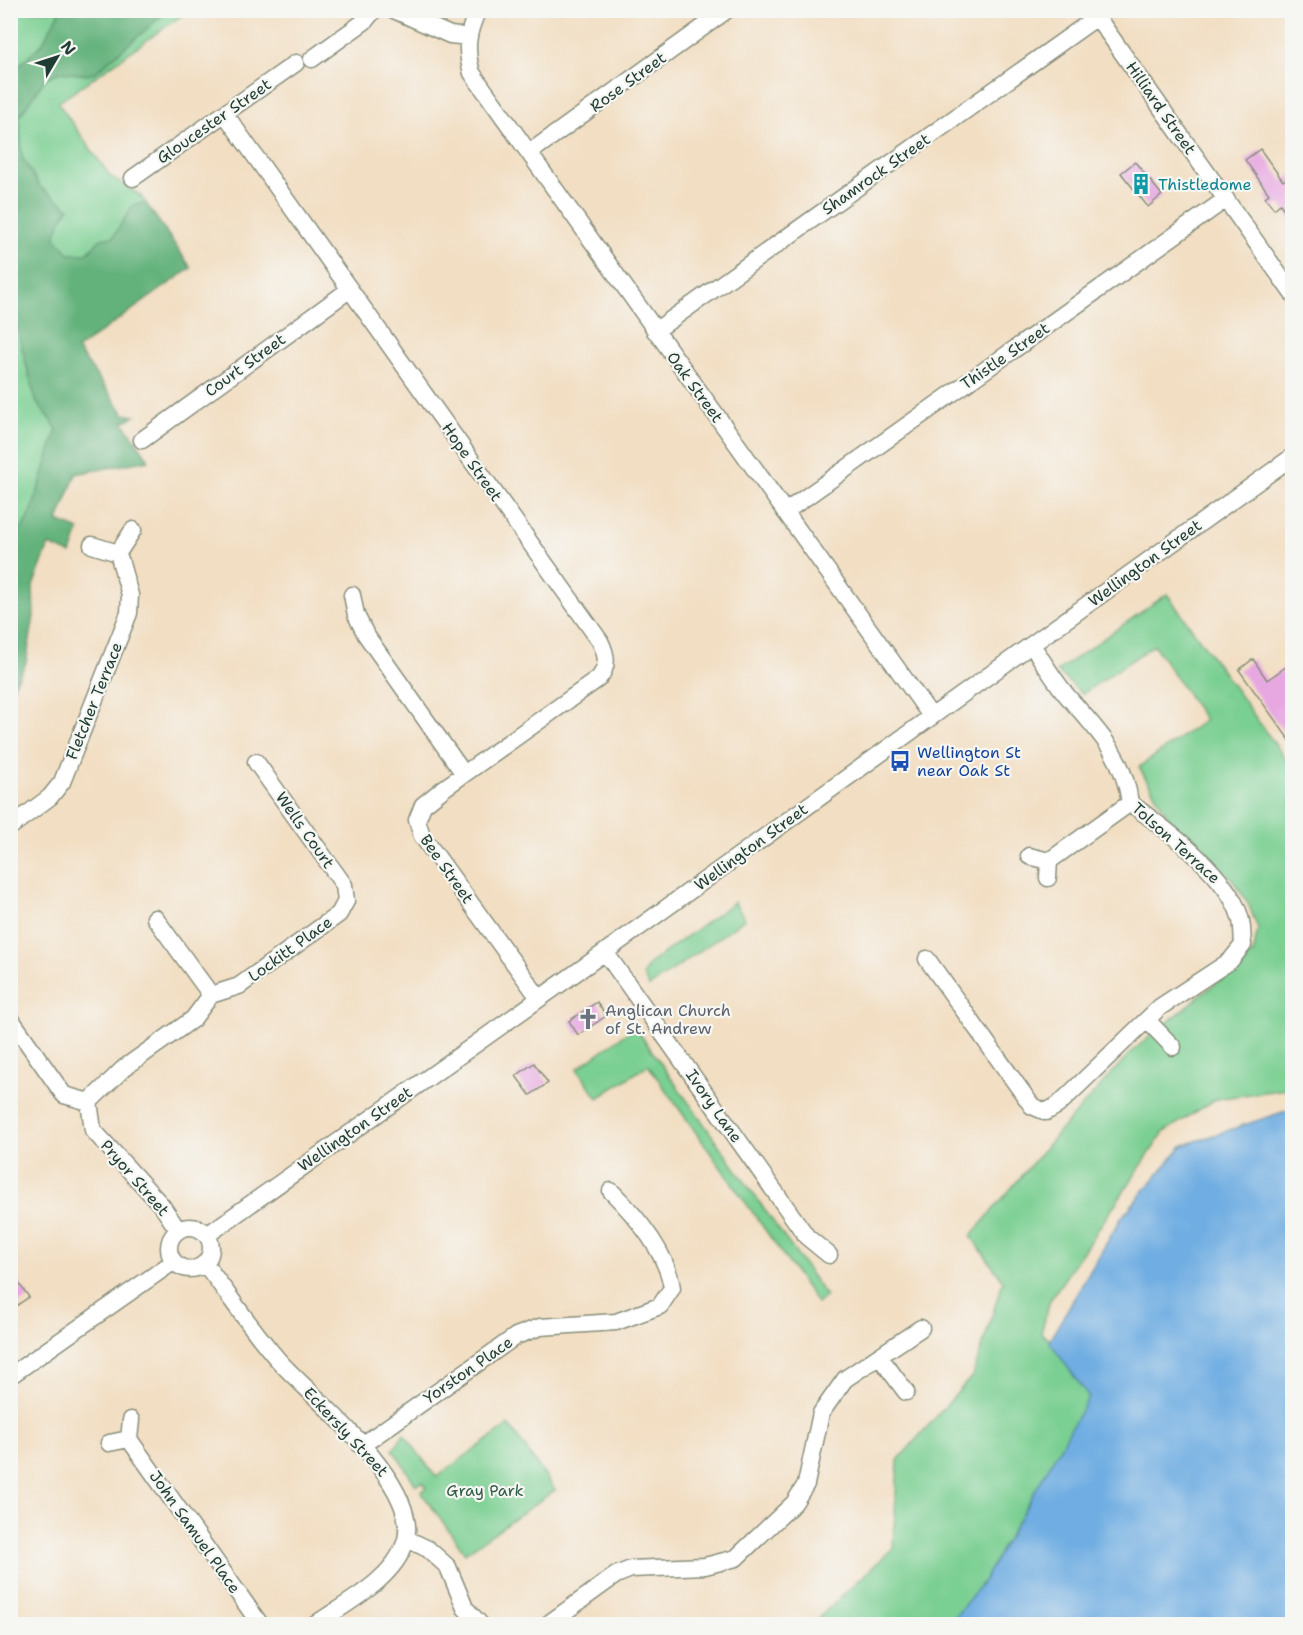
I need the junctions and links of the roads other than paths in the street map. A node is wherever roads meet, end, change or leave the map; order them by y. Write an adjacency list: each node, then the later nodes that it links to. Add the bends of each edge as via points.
1 (374, 10): 7 (street, Gloucester Street, via 365,21)
2 (394, 10): 6 (street, via 450,35)
3 (478, 10): 6 (street)
4 (727, 10): 8 (street, Rose Street)
5 (1095, 14): 10 (street, Hilliard Street); 13 (street, Shamrock Street)
6 (469, 37): 8 (street, Oak Street, via 466,54 472,73)
7 (225, 114): 9 (street, Gloucester Street); 11 (street, Hope Street)
8 (528, 153): 13 (street, Oak Street)
9 (133, 178)
10 (1226, 199): 12 (street, Hilliard Street); 16 (street, Thistle Street)
11 (349, 290): 14 (street, Court Street); 24 (street, Hope Street, via 606,654 606,667 598,679)
12 (1293, 293)
13 (655, 331): 16 (street, Oak Street)
14 (142, 440)
15 (1293, 457): 21 (street, Wellington Street)
16 (785, 512): 22 (street, Oak Street)
17 (133, 530): 19 (street)
18 (92, 545): 19 (street)
19 (118, 553): 26 (street, Fletcher Terrace, via 130,595 129,613 121,634 62,782 50,797)
20 (352, 595): 24 (street, via 366,635)
21 (1032, 645): 22 (street, Wellington Street); 25 (street, Tolson Terrace, via 1067,696 1102,733 1126,778)
22 (931, 716): 32 (street, Wellington Street)
23 (256, 762): 30 (street, Wells Court, via 344,885)
24 (464, 774): 35 (street, Bee Street, via 423,805 417,826)
25 (1130, 803): 28 (street); 37 (street, Tolson Terrace, via 1219,879 1240,917 1243,945 1230,962 1160,1007)
26 (10, 827)
27 (1029, 856): 28 (street)
28 (1049, 861): 29 (street)
29 (1048, 878)
30 (346, 901): 34 (street, Lockitt Place, via 339,914 239,986)
31 (155, 918): 34 (street)
32 (605, 952): 35 (street, Wellington Street); 43 (street, Ivory Lane, via 807,1237)
33 (927, 959): 37 (street, Tolson Terrace, via 1040,1112 1058,1105)
34 (211, 995): 39 (street, via 193,1020 124,1068)
35 (539, 998): 42 (street, Wellington Street)
36 (10, 1018): 39 (street, via 64,1095)
37 (1147, 1020): 38 (street)
38 (1173, 1047)
39 (89, 1102): 41 (street, Pryor Street, via 93,1130 162,1206)
40 (611, 1191): 53 (street, Yorston Place, via 629,1209 669,1270 672,1288 660,1306 616,1322 540,1327 516,1336)
41 (178, 1230): 42 (street, via 193,1227); 44 (street, via 168,1245)
42 (207, 1235): 45 (street, via 211,1250)
43 (829, 1255)
44 (173, 1262): 45 (street, via 189,1270); 48 (street)
45 (205, 1264): 53 (street, Eckersly Street, via 278,1360)
46 (921, 1328): 47 (street)
47 (879, 1356): 49 (street); 58 (street, via 845,1379 821,1413 806,1484 794,1503 736,1558 705,1566 631,1569 616,1575)
48 (10, 1376)
49 (906, 1392)
50 (131, 1420): 51 (street)
51 (129, 1439): 52 (street); 55 (street, John Samuel Place)
52 (109, 1443)
53 (361, 1446): 54 (street, Eckersly Street, via 384,1469 399,1493 405,1510)
54 (406, 1539): 56 (street, Eckersly Street, via 387,1573); 57 (street, via 428,1549 448,1568 465,1608)
55 (260, 1624)
56 (316, 1624)
57 (480, 1624)
58 (548, 1624)

